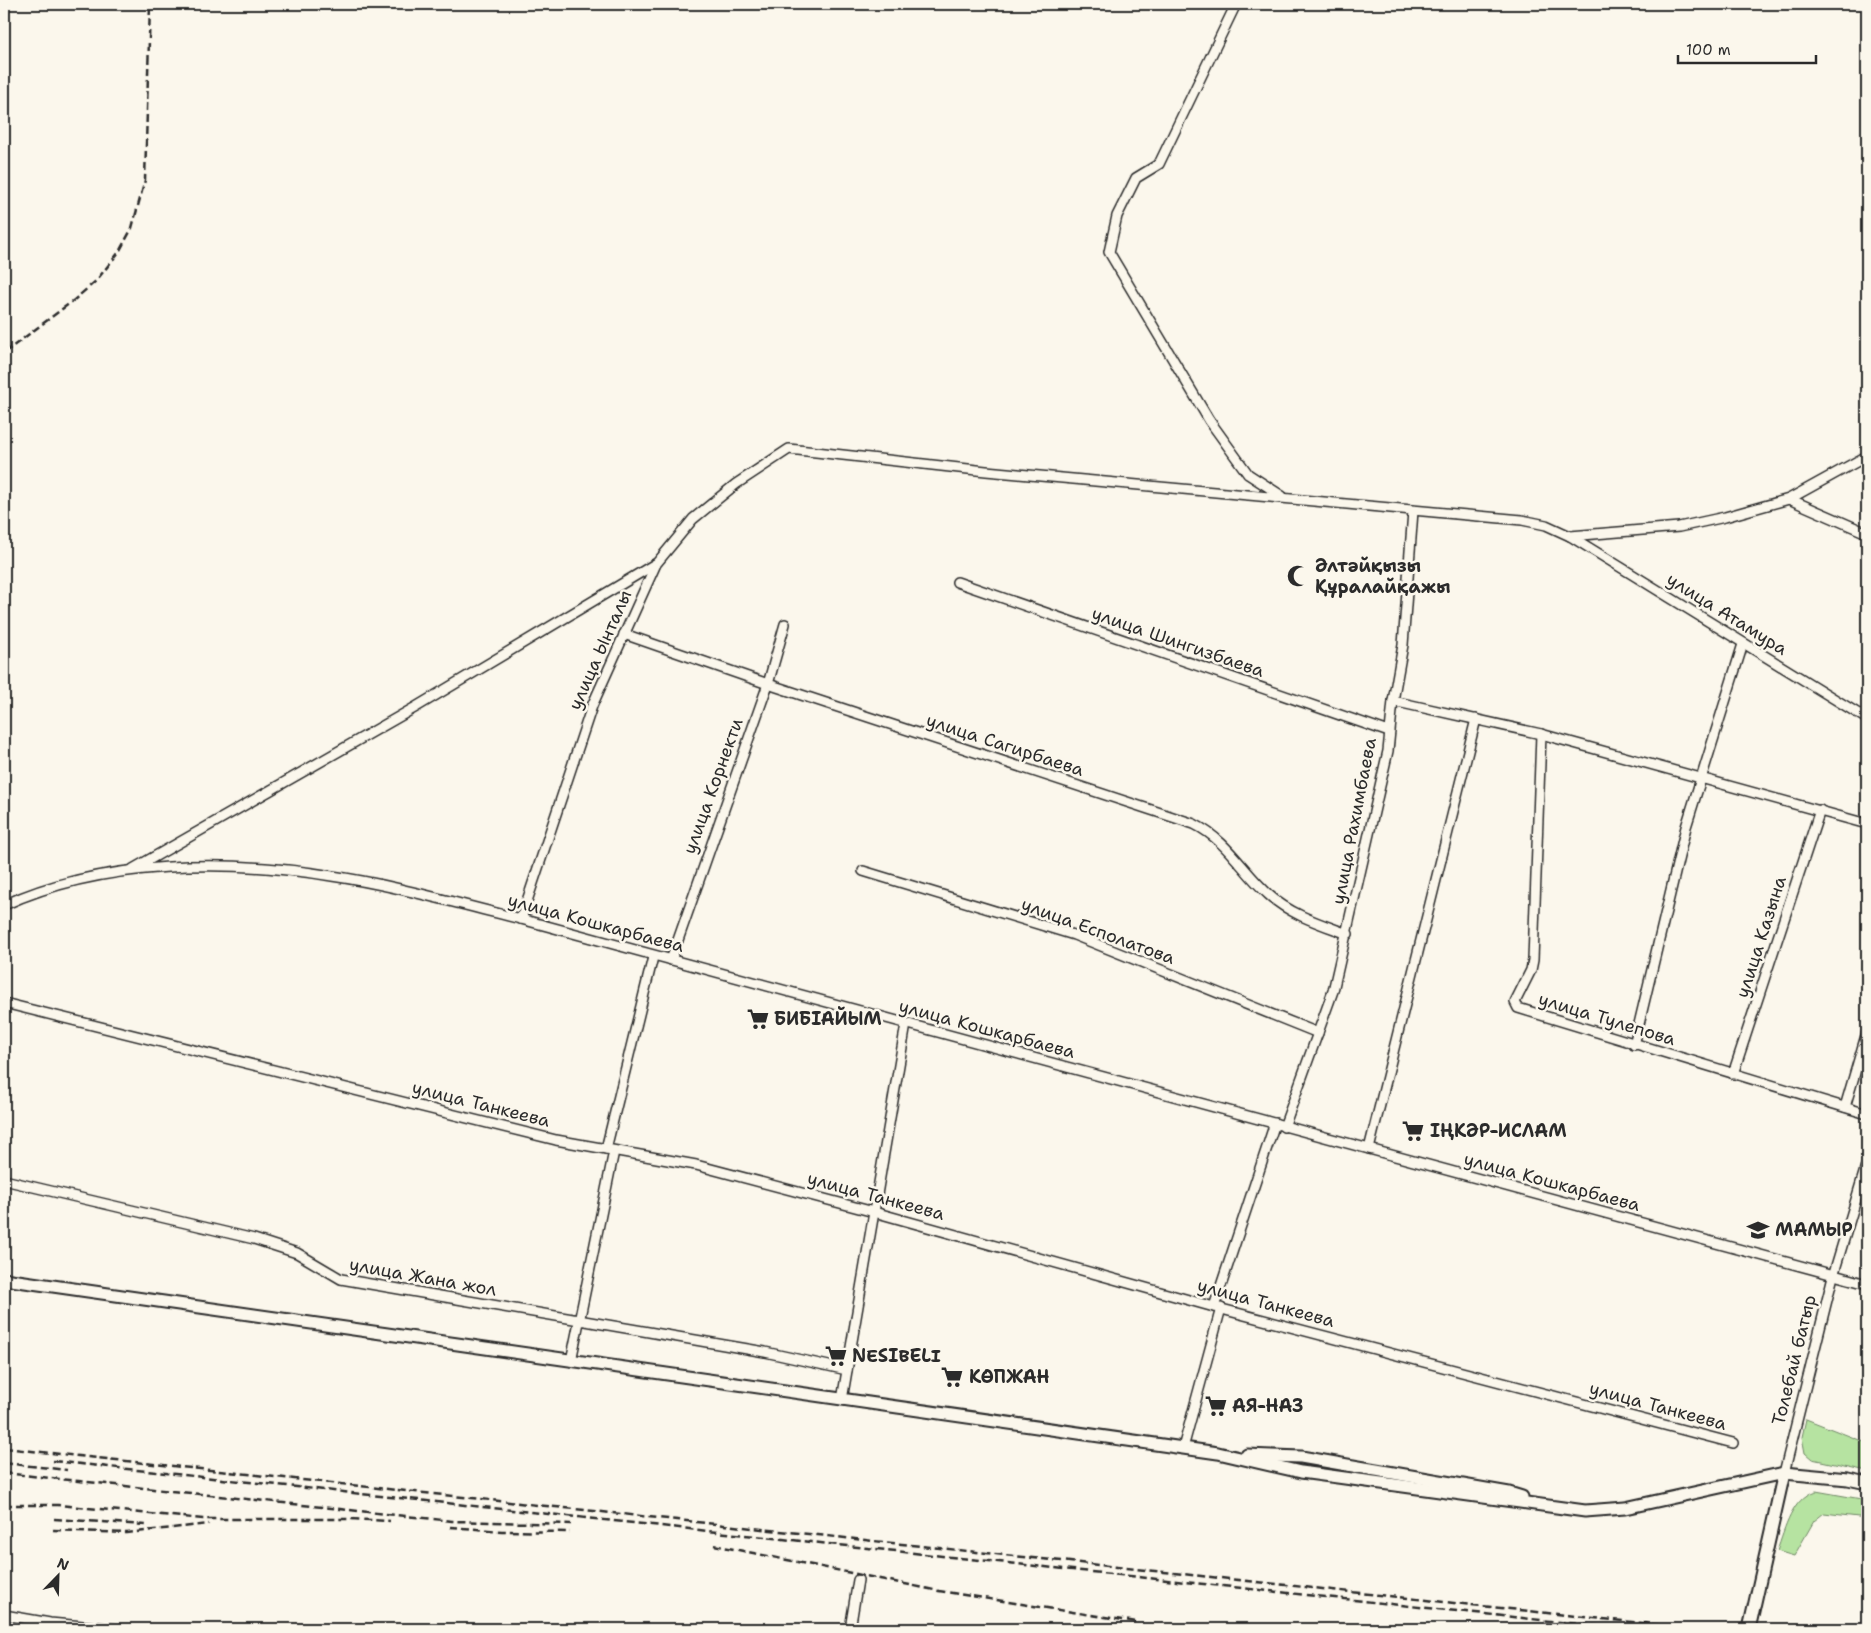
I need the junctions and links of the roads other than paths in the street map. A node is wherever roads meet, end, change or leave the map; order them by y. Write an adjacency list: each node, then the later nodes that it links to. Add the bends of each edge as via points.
1 (1236, 4): 4 (street, via 1159,164 1136,178 1117,216 1109,252 1210,420 1248,474)
2 (789, 449): 4 (street, улица Атамура, via 986,471); 9 (street, улица Ынталы, via 736,484 693,519)
3 (1867, 456): 5 (street)
4 (1285, 498): 6 (street, улица Атамура)
5 (1789, 499): 7 (street); 8 (street, via 1679,527)
6 (1413, 511): 8 (street, улица Атамура, via 1522,520 1546,525); 15 (street, улица Рахимбаева, via 1403,645)
7 (1867, 533)
8 (1570, 536): 13 (street, улица Атамура)
9 (656, 564): 12 (street, улица Ынталы); 23 (street)
10 (957, 582): 18 (street, улица Шингизбаева)
11 (786, 624): 14 (street, улица Корнекти)
12 (624, 634): 14 (street, улица Сагирбаева); 26 (street, улица Ынталы, via 592,706)
13 (1743, 644): 17 (street, улица Атамура); 20 (street)
14 (768, 684): 27 (street, улица Сагирбаева, via 1194,824 1212,833 1269,895 1309,919); 29 (street, улица Корнекти)
15 (1392, 701): 16 (street); 18 (street, улица Рахимбаева)
16 (1476, 719): 19 (street); 40 (street)
17 (1867, 719)
18 (1389, 732): 27 (street, улица Рахимбаева, via 1388,751)
19 (1540, 734): 20 (street); 34 (street, улица Тулепова, via 1532,960 1531,970 1515,1002 1518,1008 1528,1013)
20 (1701, 777): 21 (street); 34 (street)
21 (1820, 810): 22 (street); 35 (street, улица Казына)
22 (1867, 824)
23 (131, 871): 25 (street, улица Кошкарбаева, via 36,891); 26 (street, улица Кошкарбаева, via 236,868 333,876)
24 (863, 871): 33 (street, улица Есполатова, via 1074,935)
25 (4, 905)
26 (520, 919): 28 (street, улица Кошкарбаева)
27 (1348, 934): 33 (street, улица Рахимбаева)
28 (653, 957): 29 (street, улица Кошкарбаева); 41 (street)
29 (670, 960): 31 (street, улица Кошкарбаева)
30 (4, 1003): 41 (street, улица Танкеева, via 544,1137)
31 (906, 1024): 38 (street, улица Кошкарбаева); 44 (street)
32 (1867, 1032): 36 (street)
33 (1318, 1033): 39 (street, улица Рахимбаева)
34 (1634, 1045): 35 (street, улица Тулепова)
35 (1733, 1074): 36 (street, улица Тулепова)
36 (1845, 1107): 37 (street, улица Тулепова)
37 (1867, 1114)
38 (1275, 1123): 39 (street, улица Кошкарбаева); 48 (street)
39 (1284, 1127): 40 (street, улица Кошкарбаева)
40 (1368, 1149): 45 (street, улица Кошкарбаева)
41 (610, 1150): 44 (street, улица Танкеева, via 696,1165); 49 (street)
42 (1867, 1163): 45 (street, Толебай батыр)
43 (4, 1180): 49 (street, улица Жана жол, via 254,1239 297,1253 340,1279)
44 (874, 1212): 48 (street, улица Танкеева); 51 (street)
45 (1833, 1276): 47 (street, улица Кошкарбаева); 58 (street, Толебай батыр)
46 (4, 1279): 50 (main road)
47 (1867, 1284)
48 (1218, 1307): 53 (street, улица Танкеева); 54 (street)
49 (580, 1321): 50 (street); 51 (street, улица Жана жол, via 765,1352)
50 (571, 1361): 52 (main road)
51 (847, 1370): 52 (street)
52 (842, 1400): 54 (main road)
53 (1734, 1443)
54 (1183, 1448): 55 (main road)
55 (1218, 1454): 56 (main road); 57 (main road)
56 (1302, 1457): 57 (main road, via 1296,1466); 60 (main road, via 1509,1493)
57 (1301, 1472): 60 (main road)
58 (1784, 1473): 59 (main road); 60 (main road, via 1626,1508 1585,1511); 66 (main road, Толебай батыр)
59 (1867, 1483)
60 (1547, 1506)
61 (858, 1580): 65 (street)
62 (4, 1615): 63 (street)
63 (49, 1626): 64 (street)
64 (116, 1629)
65 (850, 1629)
66 (1749, 1629)

